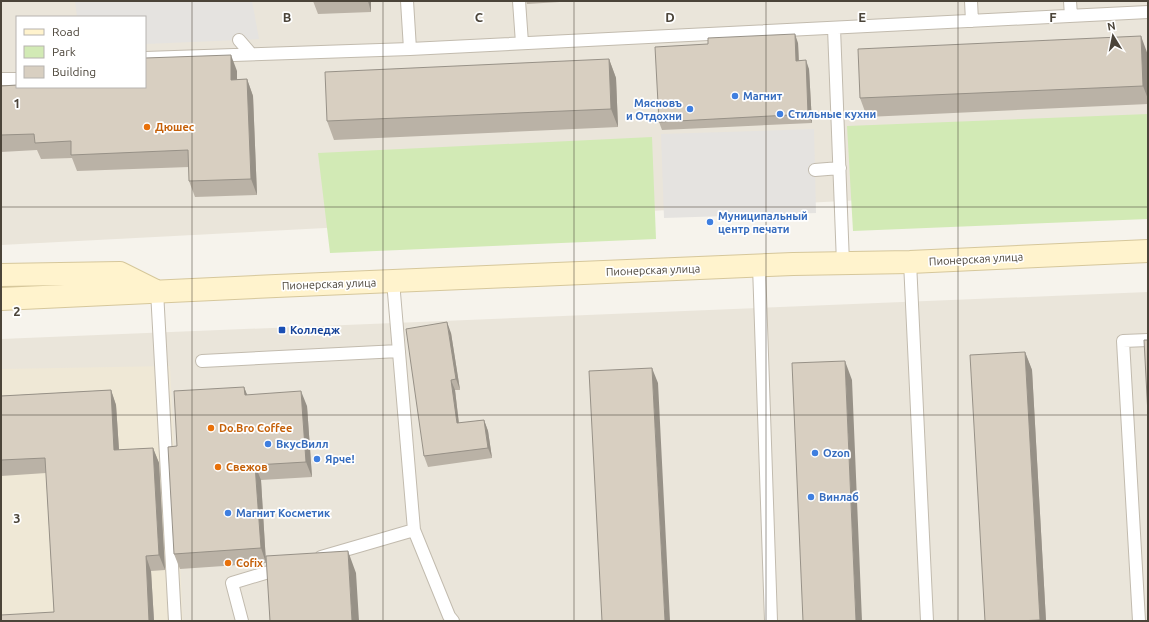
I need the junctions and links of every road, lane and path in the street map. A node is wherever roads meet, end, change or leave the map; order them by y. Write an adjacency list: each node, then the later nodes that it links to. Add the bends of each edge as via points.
1 (408, 1): 11 (lane)
2 (519, 1): 10 (lane)
3 (971, 1): 7 (lane)
4 (1070, 1): 6 (lane)
5 (1148, 12): 6 (lane)
6 (1071, 16): 7 (lane)
7 (972, 21): 8 (lane)
8 (834, 28): 10 (lane); 16 (lane)
9 (239, 40): 12 (lane)
10 (522, 43): 11 (lane)
11 (410, 49): 12 (lane)
12 (250, 54): 13 (lane)
13 (146, 58)
14 (1, 79): 15 (lane)
15 (16, 79)
16 (840, 168): 17 (lane); 20 (lane)
17 (815, 170)
18 (1148, 251): 19 (main road, Пионерская улица)
19 (910, 262): 20 (main road, Пионерская улица); 36 (lane)
20 (843, 263): 21 (main road, Пионерская улица)
21 (758, 266): 23 (main road, Пионерская улица); 35 (lane)
22 (1, 275): 24 (main road, Пионерская улица, via 120,273)
23 (393, 281): 24 (main road, Пионерская улица); 27 (lane)
24 (157, 291): 25 (main road, Пионерская улица); 32 (lane)
25 (1, 299)
26 (1148, 340): 37 (lane, via 1123,341)
27 (399, 351): 28 (lane); 29 (lane)
28 (202, 361)
29 (414, 530): 30 (lane); 34 (lane)
30 (308, 561)
31 (292, 565): 33 (lane, via 232,583)
32 (175, 621)
33 (242, 621)
34 (453, 621)
35 (771, 621)
36 (926, 621)
37 (1139, 621)

